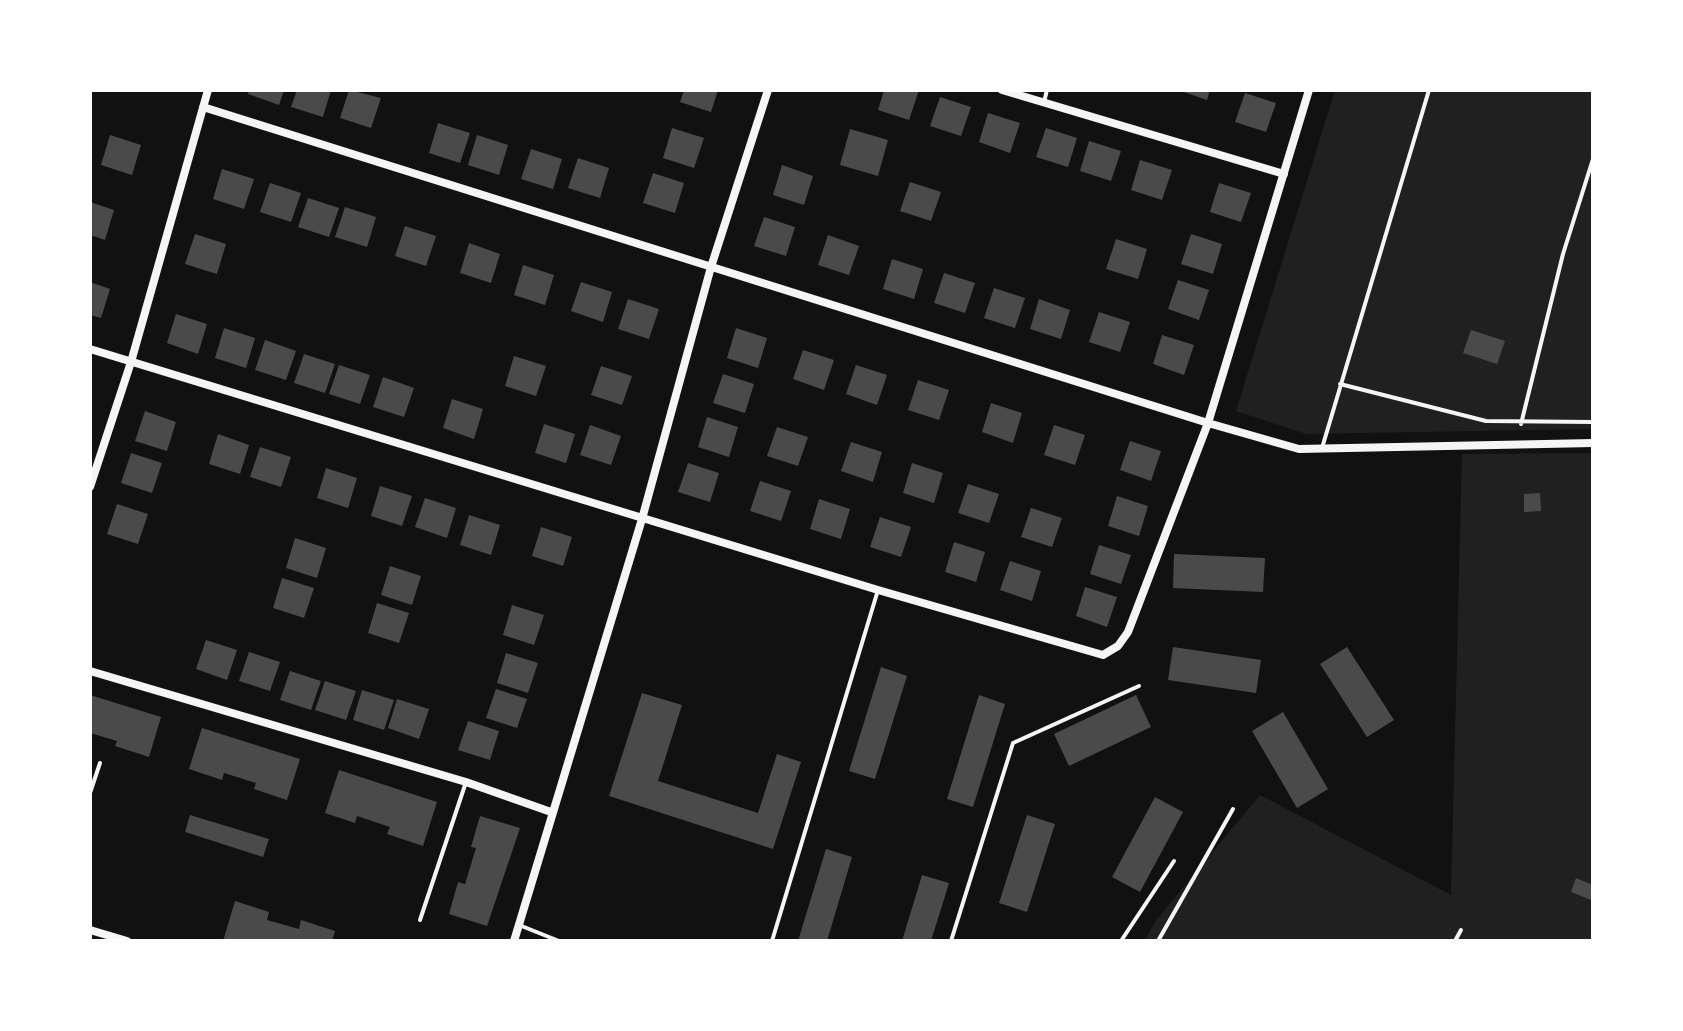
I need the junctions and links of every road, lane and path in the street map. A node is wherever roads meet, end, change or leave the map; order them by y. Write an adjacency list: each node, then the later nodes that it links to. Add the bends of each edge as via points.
1 (208, 90): 8 (street)
2 (768, 90): 11 (street)
3 (1002, 90): 7 (street)
4 (1047, 90): 7 (lane)
5 (1309, 90): 10 (street)
6 (1429, 90): 14 (lane)
7 (1044, 102): 10 (street)
8 (203, 107): 11 (street); 13 (street)
9 (1593, 159): 17 (lane, via 1563,254)
10 (1284, 174): 16 (street)
11 (711, 267): 16 (street); 21 (street)
12 (90, 349): 13 (street)
13 (131, 362): 20 (street); 21 (street)
14 (1340, 384): 17 (lane, via 1486,421); 19 (lane)
15 (1593, 422): 17 (lane)
16 (1208, 423): 19 (street, via 1299,449); 22 (street, via 1128,632 1103,655)
17 (1521, 424)
18 (1593, 443): 19 (street)
19 (1322, 449)
20 (90, 487)
21 (642, 519): 22 (street); 29 (street)
22 (878, 590): 38 (lane)
23 (90, 671): 26 (street)
24 (1139, 686): 39 (lane, via 1013,743)
25 (100, 763): 27 (lane)
26 (466, 782): 29 (street); 31 (lane)
27 (90, 793)
28 (1233, 809): 41 (lane)
29 (551, 812): 32 (street)
30 (1174, 861): 40 (lane)
31 (420, 920)
32 (519, 925): 36 (street); 37 (lane)
33 (90, 930): 35 (street)
34 (1461, 930): 42 (lane)
35 (127, 941)
36 (514, 941)
37 (559, 941)
38 (772, 941)
39 (951, 941)
40 (1121, 941)
41 (1158, 941)
42 (1455, 941)

